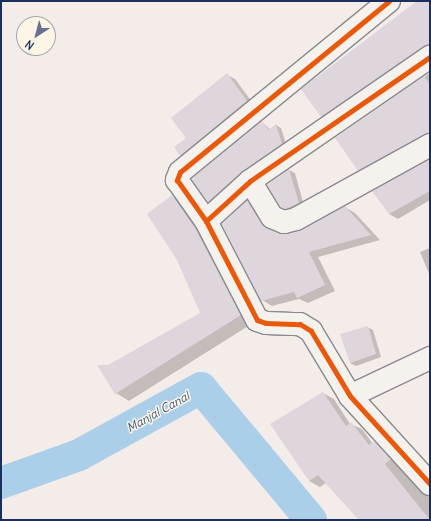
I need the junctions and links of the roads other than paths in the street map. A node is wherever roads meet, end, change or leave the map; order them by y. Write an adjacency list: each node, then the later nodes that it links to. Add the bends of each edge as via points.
1 (389, 1): 5 (street, via 180,172 177,180)
2 (430, 57): 4 (street)
3 (430, 145): 4 (street, via 296,219 284,222 272,217)
4 (250, 181): 5 (street)
5 (206, 221): 7 (street, via 257,320 266,323 300,324 311,331)
6 (430, 358): 7 (street)
7 (350, 396): 8 (street)
8 (430, 484)

